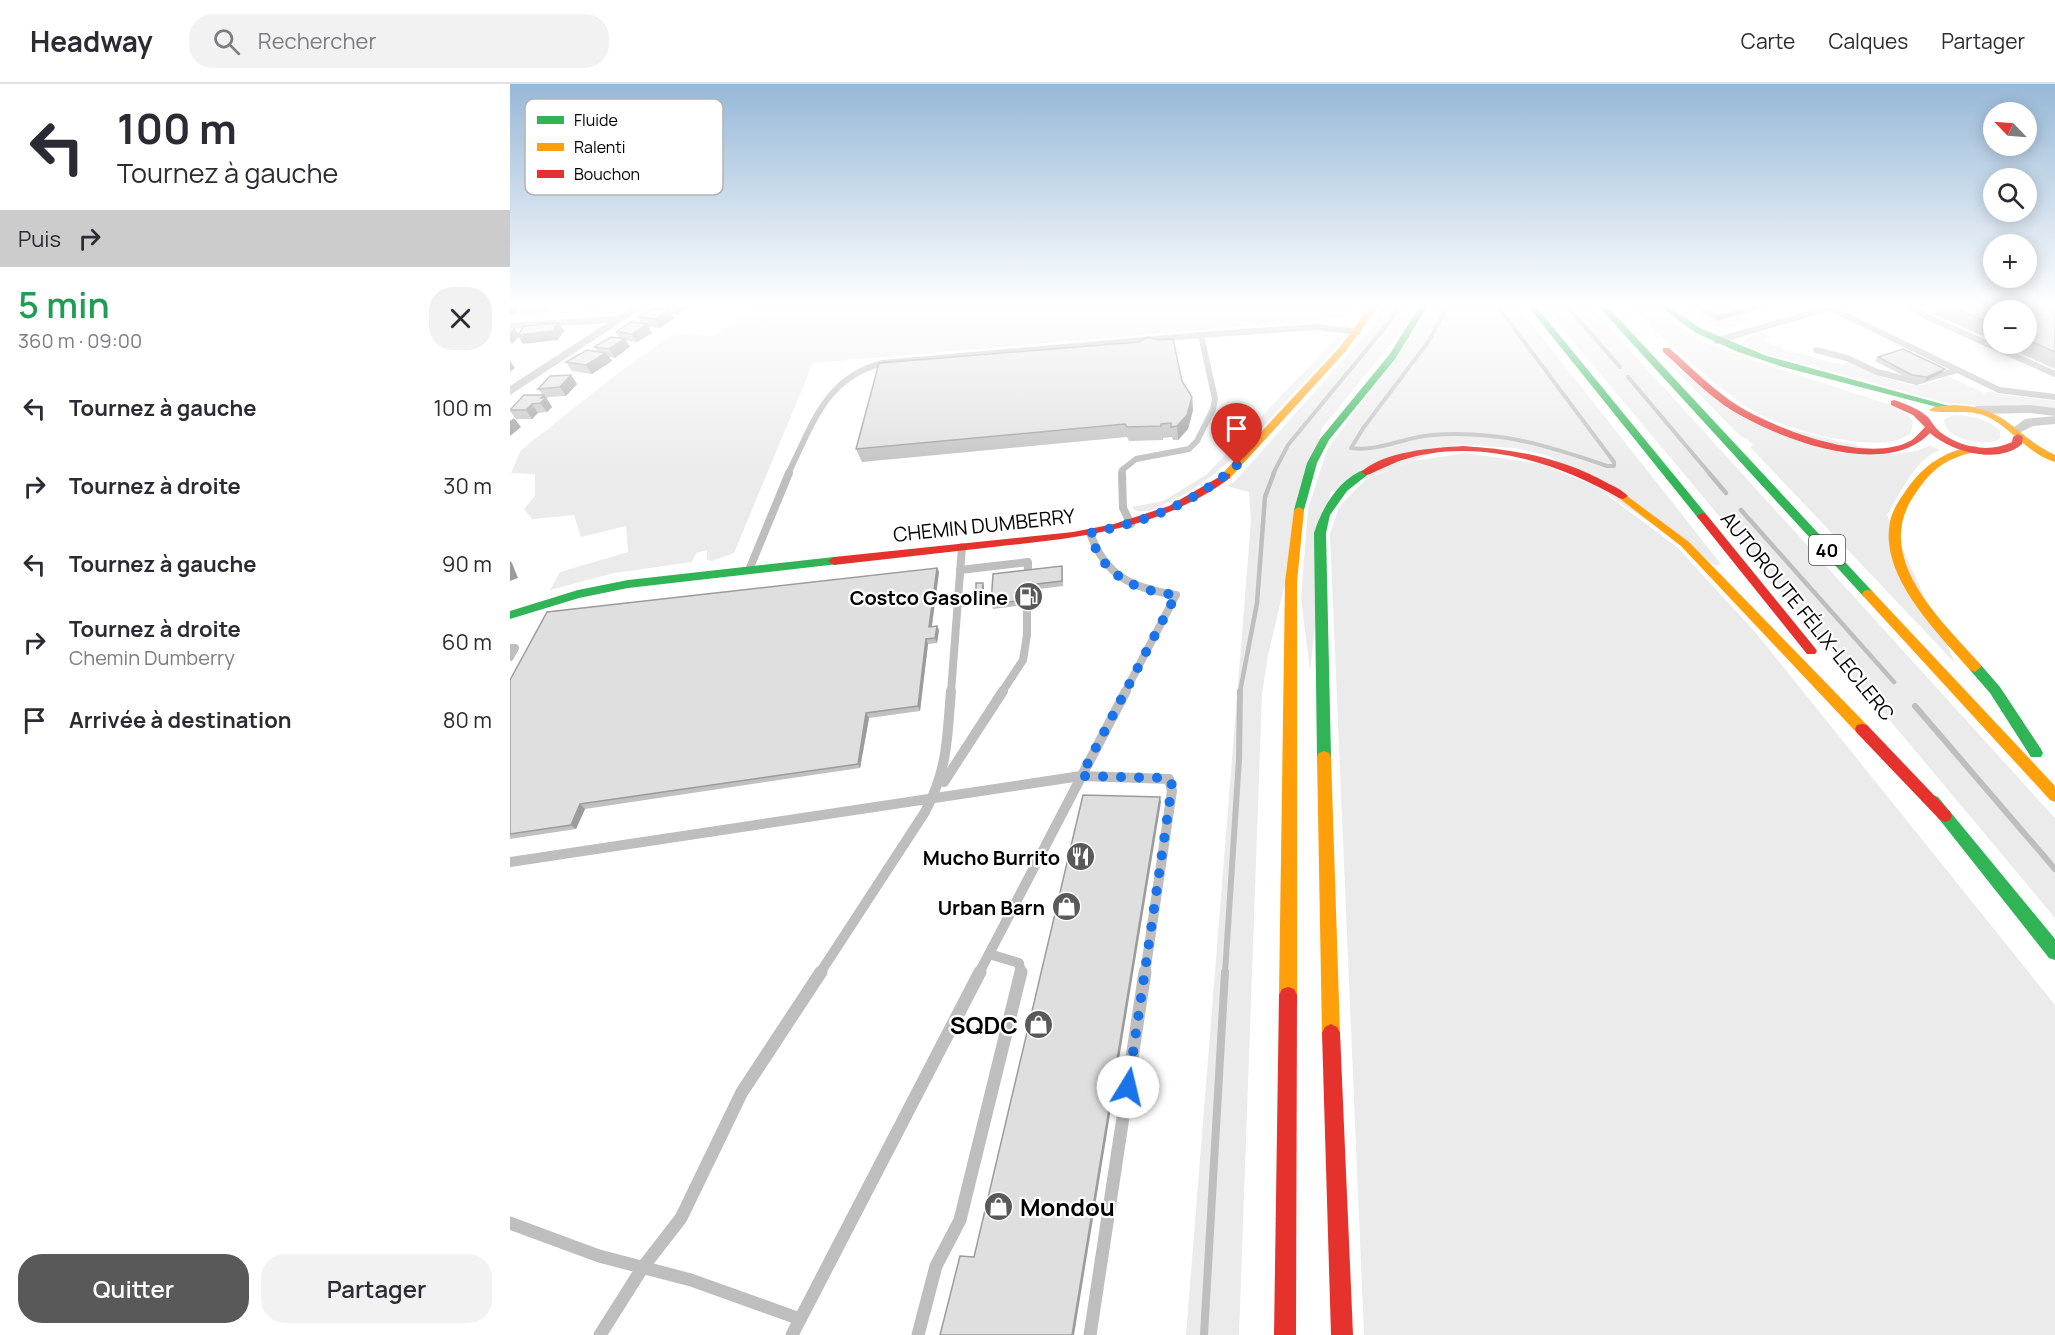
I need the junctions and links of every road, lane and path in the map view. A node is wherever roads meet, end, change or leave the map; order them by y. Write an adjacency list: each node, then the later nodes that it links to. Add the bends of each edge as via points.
1 (554, 362): 16 (street)
2 (890, 362): 33 (lane, via 860,370 838,385 818,412)
3 (1208, 362): 30 (lane, via 1214,389 1213,408 1197,441 1189,449 1136,459 1122,470 1123,508)
4 (1330, 362): 30 (main road, CHEMIN DUMBERRY, via 1228,474 1179,507)
5 (1388, 362): 57 (main road, via 1318,450 1306,478 1297,519 1290,670)
6 (1577, 362): 40 (main road, AUTOROUTE FÉLIX-LECLERC)
7 (1654, 362): 44 (main road, 40)
8 (1681, 362): 22 (main road, via 1734,407 1779,430 1837,446 1878,450 1913,444 1923,438)
9 (1778, 362): 13 (main road)
10 (1856, 362): 14 (lane, via 1917,382)
11 (1942, 362): 14 (lane)
12 (2029, 362): 15 (lane)
13 (1786, 365): 18 (main road); 22 (main road, via 1894,402)
14 (1958, 370): 17 (lane, via 1999,390)
15 (2055, 374)
16 (510, 391)
17 (2055, 397)
18 (1948, 407): 19 (main road); 22 (main road, via 1931,411)
19 (1976, 410): 20 (street); 23 (main road, via 1998,419)
20 (2055, 411)
21 (2055, 420): 23 (street, via 2030,422)
22 (1928, 424): 24 (main road, via 1953,443)
23 (2016, 434): 25 (main road, via 2017,444 2010,449); 27 (main road)
24 (1974, 449): 25 (main road); 43 (main road, via 1938,458 1916,485 1897,512 1893,531 1897,555 1917,597 1995,690)
25 (1990, 451): 26 (main road)
26 (2016, 457)
27 (2055, 459)
28 (2032, 462): 29 (main road)
29 (2055, 470)
30 (1131, 524): 31 (main road, CHEMIN DUMBERRY)
31 (1090, 533): 32 (main road, CHEMIN DUMBERRY); 42 (lane, via 1099,556 1114,573 1136,585 1176,595)
32 (962, 547): 33 (main road, CHEMIN DUMBERRY); 34 (lane)
33 (749, 570): 37 (main road, CHEMIN DUMBERRY, via 609,587)
34 (960, 570): 35 (lane, via 1028,562); 45 (lane, via 945,762)
35 (1028, 575)
36 (1027, 605): 45 (lane, via 1023,660)
37 (510, 615)
38 (510, 648): 39 (lane, via 515,648)
39 (510, 657)
40 (1823, 665)
41 (1837, 683): 46 (main road, AUTOROUTE FÉLIX-LECLERC)
42 (1081, 776): 45 (lane); 49 (lane); 56 (lane, via 1164,778 1172,785)
43 (2055, 781)
44 (2055, 796)
45 (933, 799): 47 (lane); 51 (lane, via 742,1092 689,1204)
46 (1945, 816): 48 (main road, AUTOROUTE FÉLIX-LECLERC); 58 (main road, via 1685,544 1647,512 1600,483 1535,457 1456,449 1393,461 1344,489 1321,527 1319,565)
47 (510, 862)
48 (2055, 952)
49 (989, 954): 52 (lane); 55 (lane, via 1019,963 1021,972 960,1220 936,1266)
50 (510, 1223): 51 (lane, via 599,1256)
51 (644, 1267): 52 (lane); 53 (lane)
52 (800, 1319): 54 (lane)
53 (600, 1335)
54 (792, 1335)
55 (918, 1335)
56 (1090, 1335)
57 (1285, 1335)
58 (1342, 1335)

